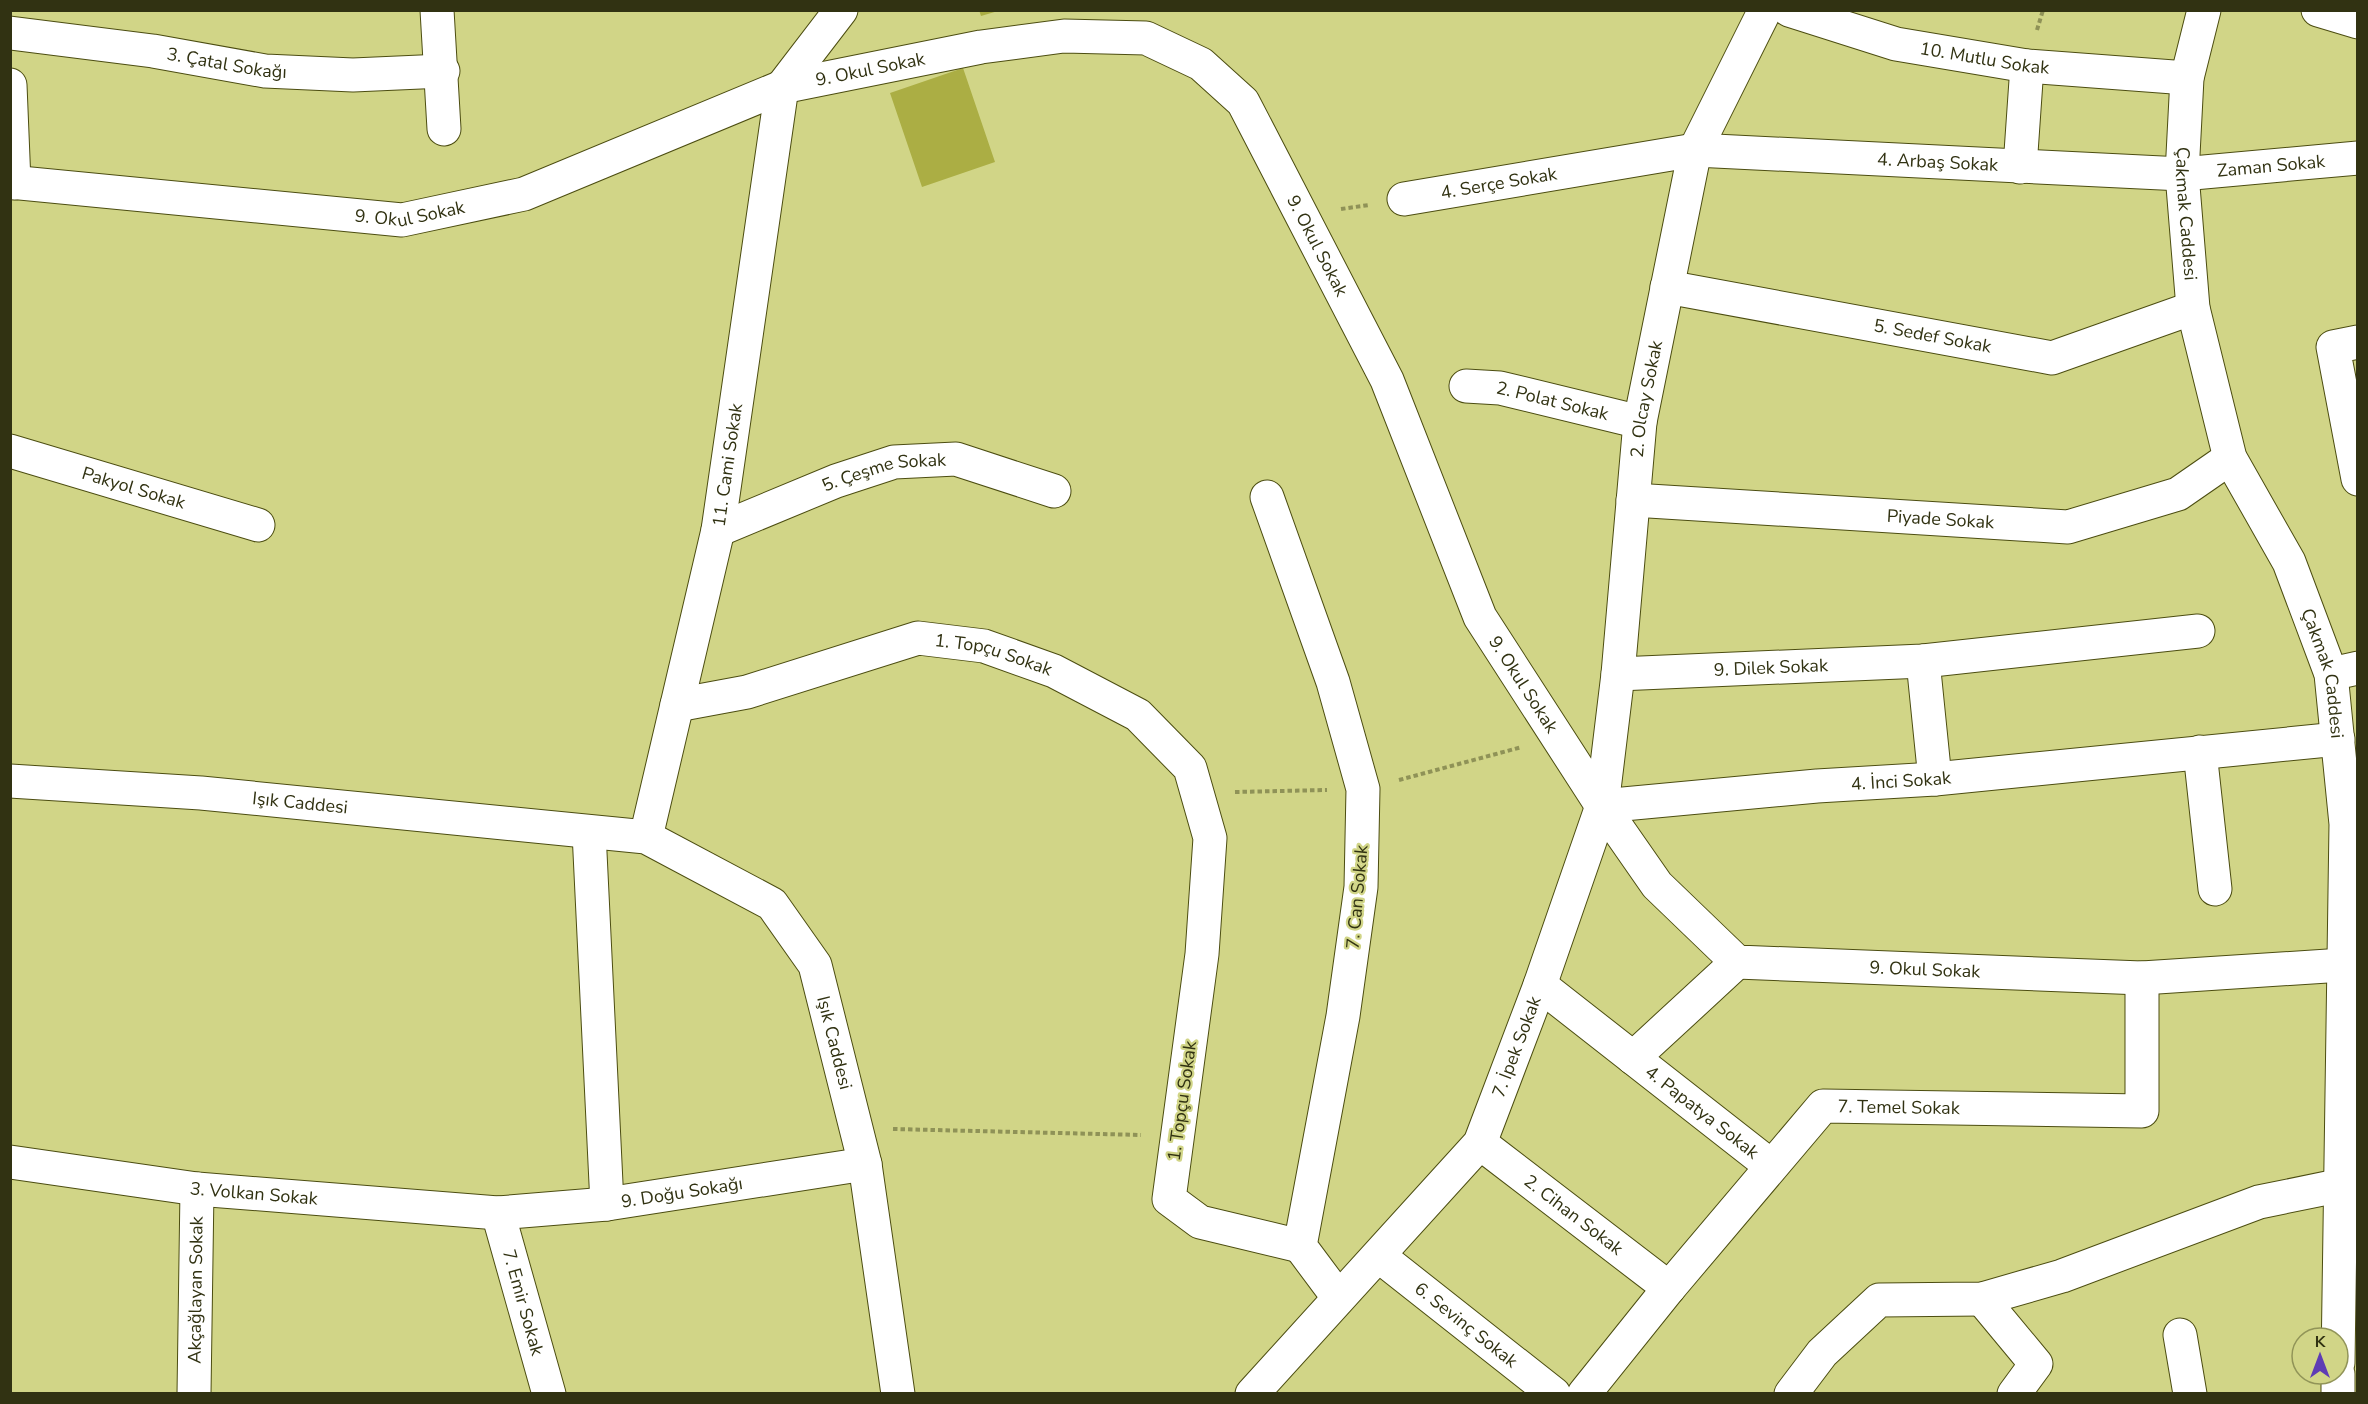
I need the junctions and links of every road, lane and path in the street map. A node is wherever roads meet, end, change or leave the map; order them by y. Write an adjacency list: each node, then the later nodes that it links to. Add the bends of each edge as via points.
1 (437, 10): 10 (street)
2 (841, 10): 13 (street)
3 (1765, 10): 15 (street, 2. Olcay Sokak)
4 (1789, 10): 9 (street, 10. Mutlu Sokak, via 1896,44)
5 (2205, 10): 11 (street, Çakmak Caddesi)
6 (2318, 10): 7 (street)
7 (2358, 22)
8 (10, 33): 10 (street, 3. Çatal Sokağı, via 153,51 265,71 353,75)
9 (2027, 66): 11 (street, 10. Mutlu Sokak); 17 (street)
10 (443, 71): 14 (street)
11 (2187, 78): 18 (street, Çakmak Caddesi)
12 (10, 85): 19 (street)
13 (782, 87): 19 (street, 9. Okul Sokak, via 525,194 402,220); 21 (street, 9. Okul Sokak, via 993,45 1064,36 1146,38 1201,64 1243,102); 34 (street, 11. Cami Sokak)
14 (444, 129)
15 (1695, 150): 17 (street, 4. Arbaş Sokak); 20 (street, 4. Serçe Sokak); 22 (street, 2. Olcay Sokak)
16 (2358, 158): 18 (street, Zaman Sokak)
17 (2020, 167): 18 (street, 4. Arbaş Sokak)
18 (2182, 174): 23 (street, Çakmak Caddesi)
19 (12, 182)
20 (1404, 199): 21 (path)
21 (1302, 216): 40 (street, 9. Okul Sokak, via 1387,380 1480,617)
22 (1667, 287): 23 (street, 5. Sedef Sokak, via 2052,358); 26 (street, 2. Olcay Sokak)
23 (2193, 308): 28 (street, Çakmak Caddesi)
24 (2358, 342): 29 (street, via 2333,347)
25 (1466, 386): 26 (street, 2. Polat Sokak, via 1500,388)
26 (1640, 422): 32 (street, 2. Olcay Sokak)
27 (10, 451): 33 (street, Pakyol Sokak)
28 (2230, 458): 32 (street, Piyade Sokak, via 2178,494 2068,527); 37 (street, Çakmak Caddesi)
29 (2358, 479)
30 (1054, 491): 34 (street, 5. Çeşme Sokak, via 956,459 894,462)
31 (1267, 497): 45 (street, 7. Can Sokak, via 1333,682)
32 (1633, 500): 38 (street, 2. Olcay Sokak)
33 (258, 525)
34 (718, 530): 39 (street, 11. Cami Sokak)
35 (2198, 631): 36 (street, 9. Dilek Sokak)
36 (1923, 662): 38 (street, 9. Dilek Sokak); 43 (street)
37 (2344, 671): 41 (street, Çakmak Caddesi)
38 (1618, 674): 47 (street, 2. Olcay Sokak)
39 (676, 705): 46 (street, 1. Topçu Sokak, via 747,692 918,638 984,646 1054,670 1138,715 1190,768); 50 (street, 11. Cami Sokak)
40 (1558, 738): 45 (path); 47 (street, 9. Okul Sokak)
41 (2338, 738): 42 (street, 4. İnci Sokak); 48 (street, Çakmak Caddesi)
42 (2200, 752): 43 (street, 4. İnci Sokak); 51 (street)
43 (1935, 779): 47 (street, 4. İnci Sokak)
44 (10, 781): 49 (street, Işık Caddesi, via 201,793)
45 (1363, 789): 46 (path); 68 (street, 7. Can Sokak, via 1361,888 1343,1016)
46 (1197, 792): 59 (street, 1. Topçu Sokak, via 1210,838 1202,954)
47 (1602, 806): 52 (street, 9. Okul Sokak, via 1657,885); 55 (street, 7. İpek Sokak)
48 (2352, 824): 53 (street, Çakmak Caddesi)
49 (589, 832): 50 (street, Işık Caddesi); 66 (street)
50 (646, 837): 58 (street, Işık Caddesi, via 772,904 815,964)
51 (2215, 889)
52 (1737, 962): 54 (street, 9. Okul Sokak); 56 (street, 4. Papatya Sokak)
53 (2350, 964): 54 (street, 9. Okul Sokak); 57 (street, Çakmak Caddesi)
54 (2142, 978): 63 (street, 7. Temel Sokak, via 2142,1111 1823,1106)
55 (1540, 985): 56 (street, 4. Papatya Sokak); 60 (street, 7. İpek Sokak)
56 (1633, 1058): 63 (street, 4. Papatya Sokak)
57 (2350, 1086): 64 (street, Çakmak Caddesi)
58 (856, 1128): 59 (path); 62 (street, Işık Caddesi)
59 (1177, 1136): 68 (street, 1. Topçu Sokak, via 1169,1199 1200,1222)
60 (1480, 1143): 69 (street, 7. İpek Sokak); 71 (street, 2. Cihan Sokak)
61 (10, 1162): 65 (street, 3. Volkan Sokak)
62 (865, 1164): 66 (street, 9. Doğu Sokağı); 79 (street, Işık Caddesi)
63 (1771, 1166): 71 (street, 7. Temel Sokak)
64 (2342, 1185): 70 (street, Çakmak Caddesi); 73 (street, via 2259,1202 2062,1276)
65 (197, 1189): 67 (street, 3. Volkan Sokak); 77 (street, Akçağlayan Sokak)
66 (608, 1204): 67 (street, 9. Doğu Sokağı)
67 (498, 1213): 78 (street, 7. Emir Sokak)
68 (1300, 1246): 72 (street)
69 (1378, 1256): 72 (street); 80 (street, 6. Sevinç Sokak)
70 (2348, 1258): 74 (street, Çakmak Caddesi)
71 (1669, 1288): 81 (street, 7. Temel Sokak)
72 (1338, 1297): 76 (street)
73 (1982, 1299): 82 (street, via 1879,1300 1822,1353); 83 (street, via 2036,1364)
74 (2342, 1326)
75 (2180, 1335): 84 (street)
76 (1265, 1389)
77 (194, 1394)
78 (549, 1394)
79 (898, 1394)
80 (1554, 1394)
81 (1584, 1394)
82 (1791, 1394)
83 (2014, 1394)
84 (2190, 1394)

